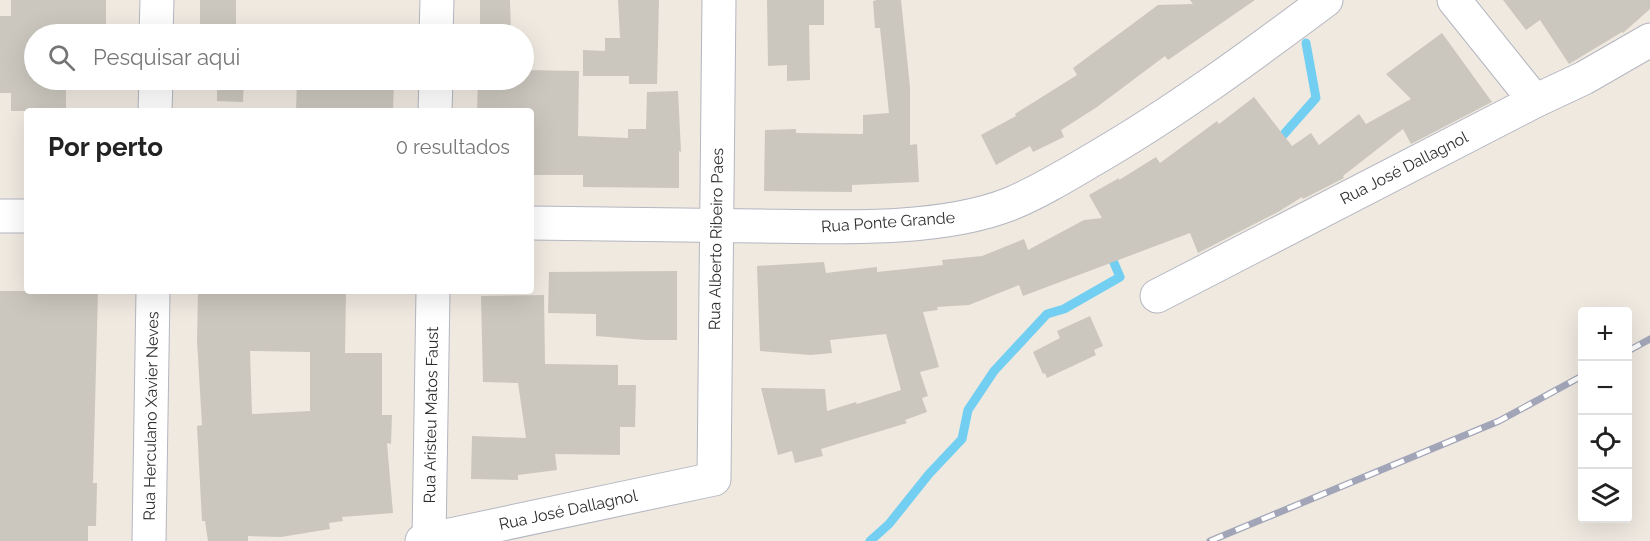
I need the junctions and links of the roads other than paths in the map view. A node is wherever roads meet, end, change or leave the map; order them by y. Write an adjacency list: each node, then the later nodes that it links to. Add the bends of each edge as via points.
1 (157, 0): 6 (street)
2 (437, 0): 7 (street)
3 (719, 0): 17 (street, Rua Alberto Ribeiro Paes)
4 (1326, 0): 17 (street, Rua Ponte Grande, via 1131,138 1009,204 960,218 901,224)
5 (1454, 0): 11 (street)
6 (156, 24)
7 (436, 24)
8 (1650, 40): 11 (street, Rua José Dallagnol)
9 (156, 90): 12 (street)
10 (436, 90): 13 (street)
11 (1535, 101): 20 (street, Rua José Dallagnol)
12 (155, 108)
13 (435, 108)
14 (0, 216): 15 (street)
15 (24, 216)
16 (534, 223): 17 (street, Rua Ponte Grande)
17 (717, 226): 21 (street, Rua Alberto Ribeiro Paes)
18 (153, 294): 23 (street, Rua Herculano Xavier Neves)
19 (433, 294): 22 (street, Rua Aristeu Matos Faust)
20 (1156, 296)
21 (714, 479): 22 (street, Rua José Dallagnol)
22 (426, 540)
23 (149, 541)

